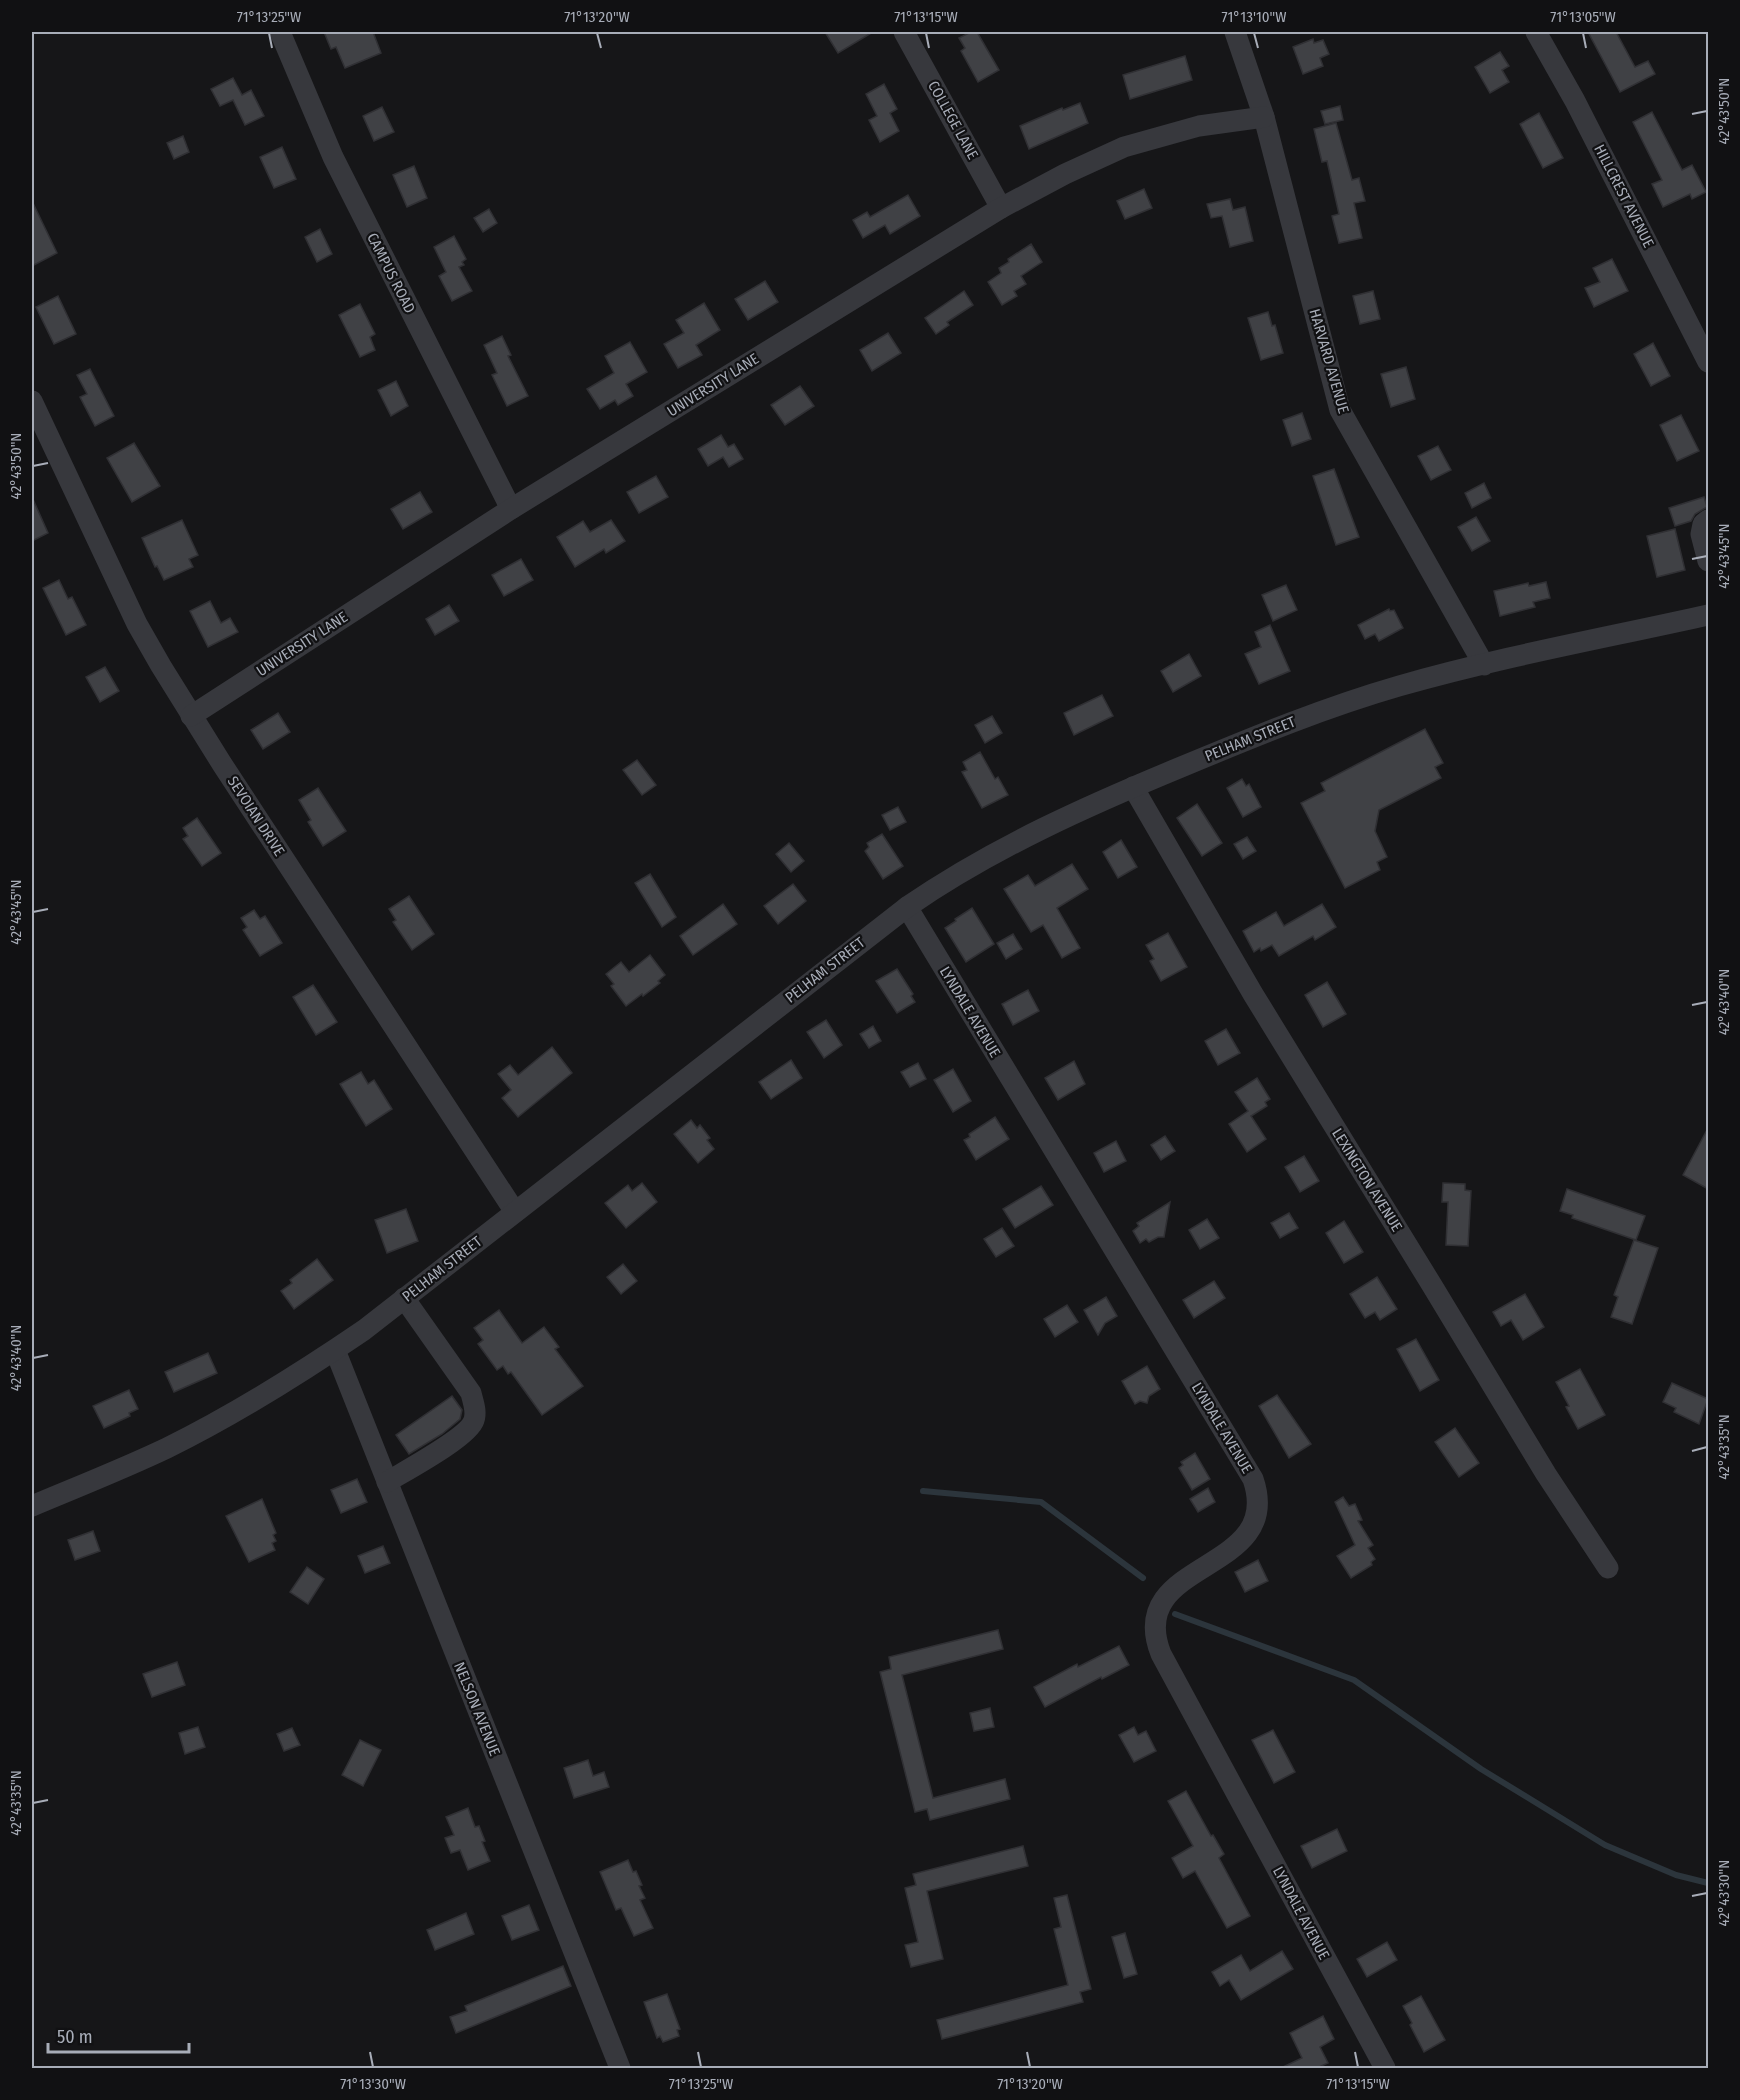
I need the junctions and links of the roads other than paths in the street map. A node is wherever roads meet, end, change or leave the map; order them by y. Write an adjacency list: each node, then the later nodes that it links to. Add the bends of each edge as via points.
1 (280, 32): 9 (street, CAMPUS ROAD, via 333,158)
2 (904, 32): 6 (street, COLLEGE LANE)
3 (1235, 32): 5 (street, HARVARD AVENUE)
4 (1536, 32): 7 (street, HILLCREST AVENUE)
5 (1264, 117): 6 (street, UNIVERSITY LANE, via 1199,126 1124,147); 13 (street, HARVARD AVENUE, via 1340,410)
6 (1001, 208): 9 (street, UNIVERSITY LANE)
7 (1708, 362)
8 (32, 401): 14 (street, SEVOIAN DRIVE, via 137,624)
9 (511, 509): 14 (street, UNIVERSITY LANE)
10 (1708, 520): 11 (street, via 1701,534)
11 (1708, 561)
12 (1708, 615): 13 (street, PELHAM STREET)
13 (1484, 665): 15 (street, PELHAM STREET, via 1351,700)
14 (192, 716): 17 (street, SEVOIAN DRIVE)
15 (1133, 787): 16 (street, PELHAM STREET, via 991,854); 22 (street, LEXINGTON AVENUE, via 1253,994 1546,1474)
16 (907, 907): 17 (street, PELHAM STREET); 24 (street, LYNDALE AVENUE, via 1252,1479 1257,1505 1251,1529 1238,1545 1171,1589 1158,1612 1156,1637 1161,1654)
17 (515, 1212): 18 (street, PELHAM STREET)
18 (404, 1298): 19 (street, PELHAM STREET); 20 (street, via 471,1393 476,1411 474,1423 445,1449)
19 (335, 1350): 20 (street, NELSON AVENUE); 21 (street, PELHAM STREET, via 259,1398 166,1448)
20 (387, 1482): 23 (street, NELSON AVENUE)
21 (32, 1506)
22 (1608, 1568)
23 (620, 2068)
24 (1385, 2068)

